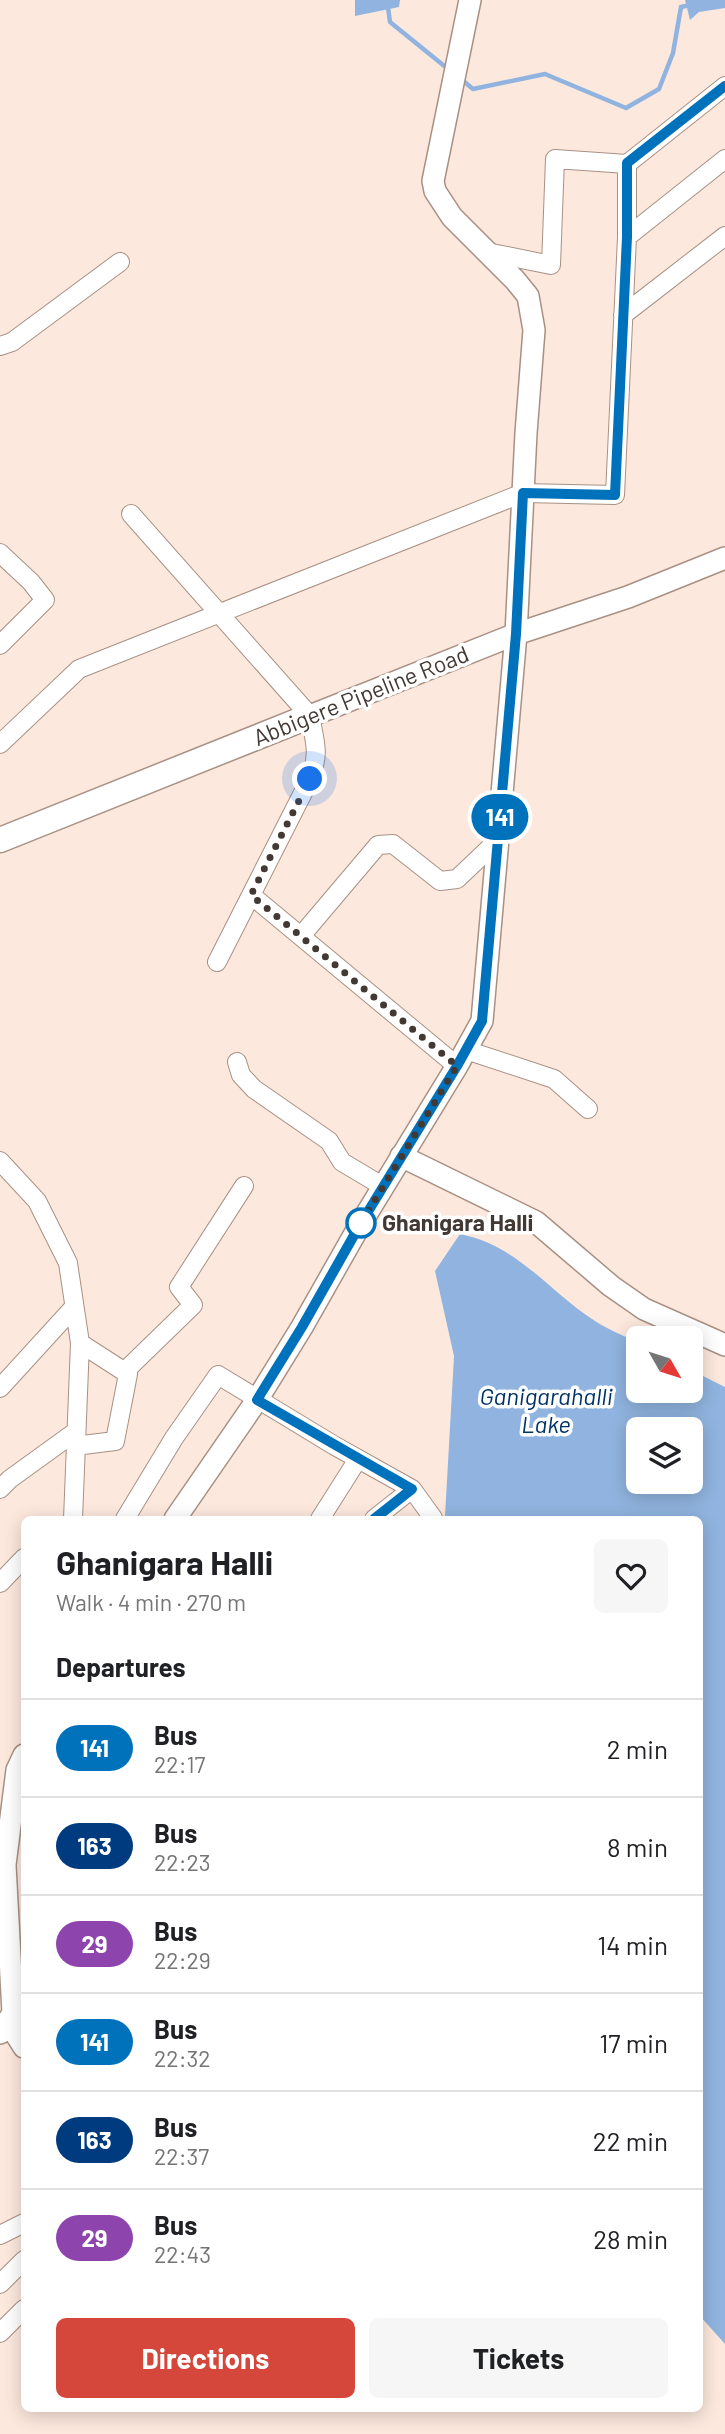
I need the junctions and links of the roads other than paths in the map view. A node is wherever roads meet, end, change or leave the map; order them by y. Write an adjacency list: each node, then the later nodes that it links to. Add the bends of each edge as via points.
1 (468, 8): 7 (street, via 433,181 452,217)
2 (725, 86): 4 (street)
3 (725, 159): 6 (street)
4 (627, 163): 6 (street); 7 (street, via 555,159 551,265)
5 (725, 236): 9 (street)
6 (627, 237): 9 (street)
7 (486, 252): 11 (street, via 515,279 528,296 532,311)
8 (120, 262): 10 (street, via 12,342)
9 (624, 315): 11 (street, via 615,495)
10 (0, 346)
11 (523, 493): 15 (street); 16 (street)
12 (131, 514): 15 (street)
13 (0, 553): 17 (street, via 45,600)
14 (725, 558): 16 (street, Abbigere Pipeline Road, via 628,597)
15 (219, 613): 18 (street); 19 (street, via 79,669)
16 (516, 634): 18 (street, Abbigere Pipeline Road); 21 (street)
17 (0, 645)
18 (310, 716): 20 (main road, Abbigere Pipeline Road); 22 (street, via 317,760)
19 (0, 744)
20 (0, 840)
21 (498, 840): 23 (street, via 452,881 440,881 393,844 378,845); 25 (street, via 482,1021)
22 (251, 895): 23 (street); 24 (street)
23 (301, 936): 25 (street)
24 (217, 962)
25 (462, 1058): 27 (street, via 554,1079); 28 (street)
26 (237, 1062): 31 (street, via 241,1075 254,1088 329,1141 342,1162)
27 (589, 1109)
28 (401, 1156): 31 (street); 34 (street, via 536,1222 645,1309)
29 (0, 1161): 32 (street, via 37,1201 68,1263)
30 (244, 1186): 35 (street, via 179,1287 193,1305)
31 (384, 1187): 37 (street)
32 (74, 1307): 33 (street); 36 (street)
33 (80, 1343): 35 (street); 38 (street)
34 (725, 1345)
35 (124, 1372): 38 (street, via 128,1374 115,1441)
36 (0, 1388)
37 (257, 1400): 39 (street); 43 (street, via 218,1375); 44 (street)
38 (75, 1439): 40 (street); 42 (street)
39 (358, 1459): 41 (street); 45 (street)
40 (0, 1489)
41 (412, 1489): 46 (street); 47 (street)
42 (70, 1516)
43 (127, 1516)
44 (177, 1516)
45 (322, 1516)
46 (378, 1516)
47 (432, 1516)
48 (21, 1561): 49 (street)
49 (0, 1583)
50 (21, 1761): 51 (street)
51 (11, 1834): 52 (street, via 5,1865)
52 (12, 2013): 53 (street); 54 (street)
53 (0, 2033)
54 (21, 2042)
55 (21, 2224): 56 (street)
56 (0, 2235)
57 (21, 2263): 58 (street)
58 (0, 2284)
59 (21, 2312): 60 (street)
60 (0, 2333)

